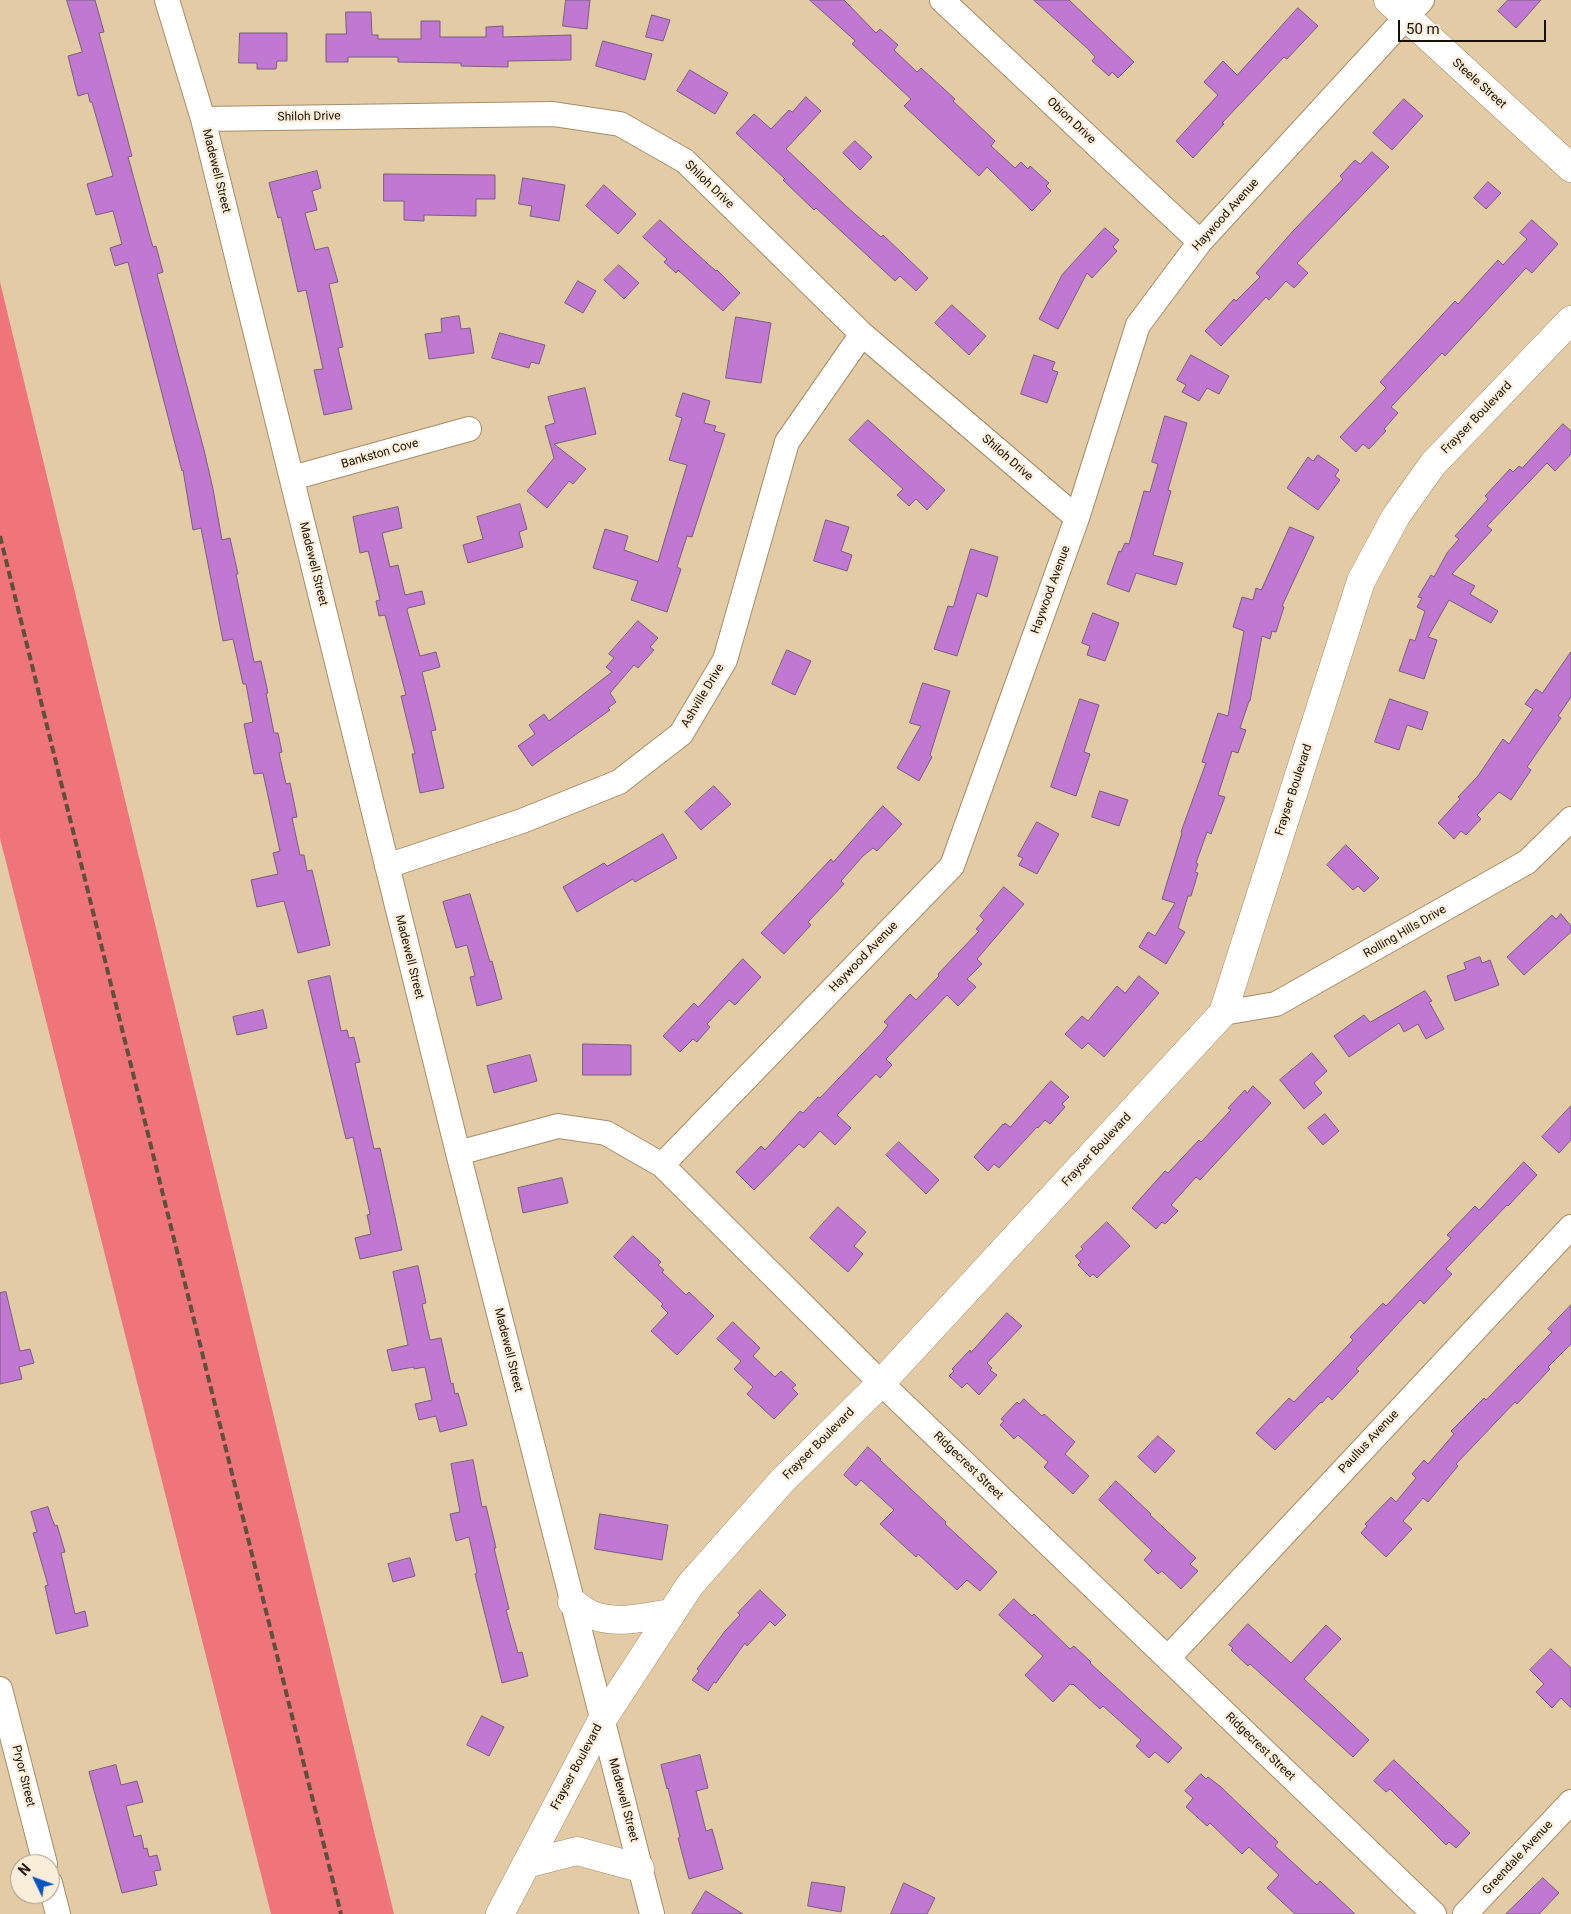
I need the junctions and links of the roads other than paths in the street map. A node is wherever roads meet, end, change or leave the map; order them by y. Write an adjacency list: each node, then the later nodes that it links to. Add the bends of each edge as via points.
1 (167, 0): 4 (street, Madewell Street)
2 (942, 0): 6 (street, Obion Drive)
3 (1406, 6): 5 (main road, Steele Street); 6 (street, Haywood Avenue)
4 (203, 119): 8 (street, Shiloh Drive, via 553,114 620,124 685,161); 10 (street, Madewell Street)
5 (1571, 168)
6 (1200, 242): 11 (street, Haywood Avenue, via 1138,325)
7 (1571, 320): 14 (main road, Frayser Boulevard, via 1433,464 1396,516 1361,581)
8 (862, 334): 11 (street, Shiloh Drive); 13 (street, Ashville Drive, via 787,442 724,660 681,734 619,782 522,821)
9 (469, 429): 10 (street, Bankston Cove)
10 (292, 478): 13 (street, Madewell Street)
11 (1077, 518): 16 (street, Haywood Avenue, via 952,866)
12 (1571, 820): 14 (street, Rolling Hills Drive, via 1527,862 1276,1004)
13 (387, 866): 15 (street, Madewell Street)
14 (1223, 1013): 18 (main road, Frayser Boulevard)
15 (458, 1153): 16 (street, Ridgecrest Street, via 558,1126 606,1133); 19 (street, Madewell Street)
16 (662, 1166): 18 (street, Ridgecrest Street)
17 (1571, 1227): 21 (street, Paullus Avenue)
18 (881, 1383): 20 (main road, Frayser Boulevard, via 783,1480 690,1585); 21 (street, Ridgecrest Street)
19 (572, 1602): 20 (main road, via 590,1614 608,1619 626,1620); 23 (street, Madewell Street)
20 (671, 1613): 23 (main road, Frayser Boulevard)
21 (1168, 1658): 30 (street, Ridgecrest Street)
22 (0, 1689): 25 (street, Pryor Street)
23 (602, 1720): 26 (main road, Frayser Boulevard); 27 (street, Madewell Street)
24 (1571, 1802): 31 (street, Greendale Avenue)
25 (42, 1854)
26 (526, 1864): 27 (main road, via 577,1851); 28 (main road, Frayser Boulevard)
27 (640, 1868): 29 (street, Madewell Street)
28 (500, 1914)
29 (652, 1914)
30 (1434, 1914)
31 (1465, 1914)

